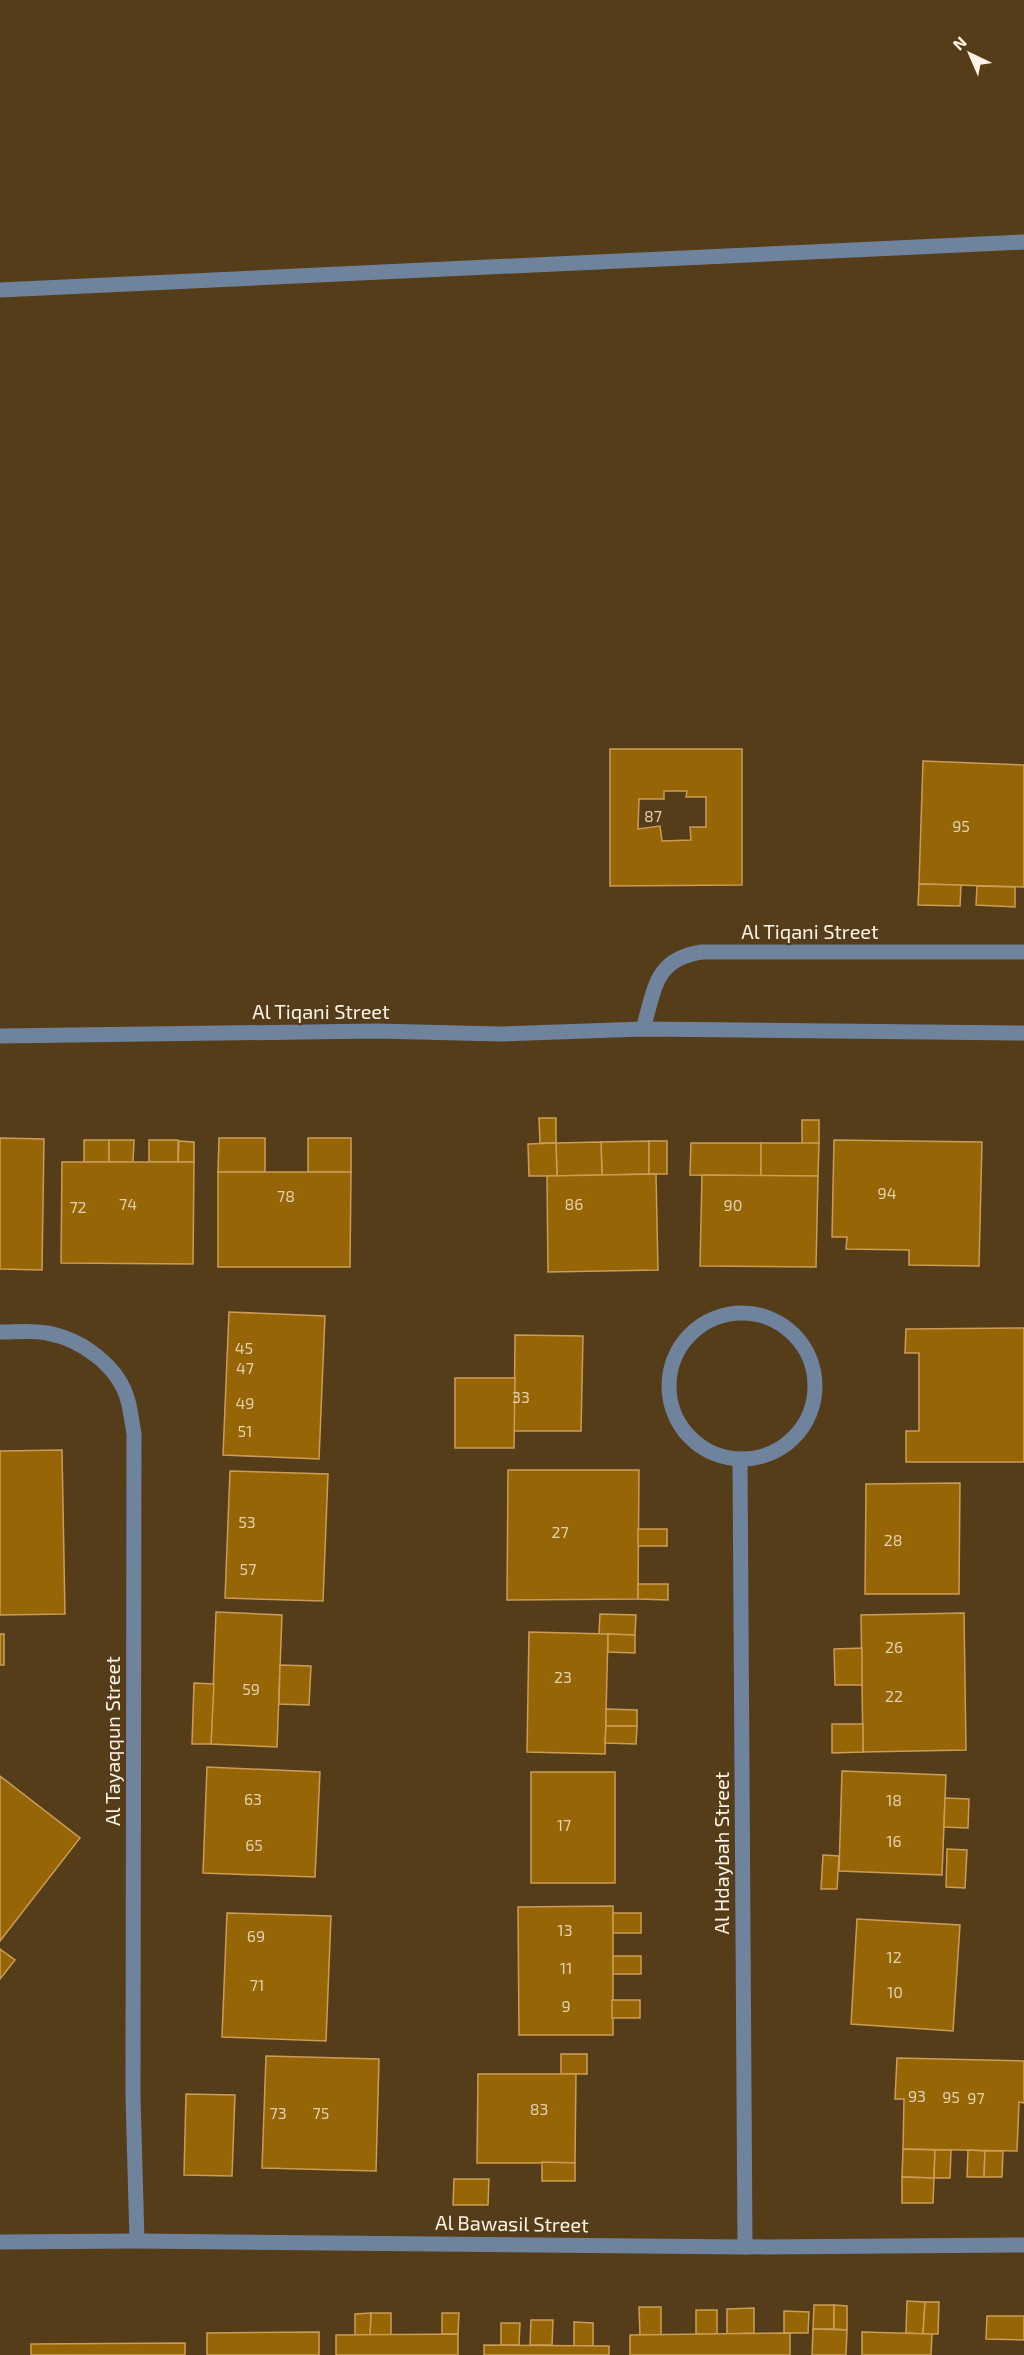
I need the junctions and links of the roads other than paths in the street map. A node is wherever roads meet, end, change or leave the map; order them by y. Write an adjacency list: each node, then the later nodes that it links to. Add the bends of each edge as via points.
1 (1024, 242): 2 (street)
2 (0, 290)
3 (1024, 952): 4 (street, Al Tiqani Street, via 684,955 671,961 659,977)
4 (642, 1029): 5 (street, Al Tiqani Street); 6 (street, Al Tiqani Street, via 500,1034 377,1031)
5 (1024, 1033)
6 (0, 1036)
7 (0, 1332): 9 (street, Al Tayaqqun Street, via 44,1332 68,1338 95,1355 114,1373 128,1399 134,1434 133,2096)
8 (740, 1459): 8 (street, via 770,1454 795,1436 811,1410 815,1379 807,1350 787,1327 759,1314 728,1313 700,1325 679,1347 668,1376 671,1407 685,1434 710,1452); 12 (street, Al Hdaybah Street)
9 (137, 2241): 10 (street, Al Bawasil Street); 12 (street, Al Bawasil Street)
10 (0, 2242)
11 (1024, 2245): 12 (street, Al Bawasil Street)
12 (745, 2247)

